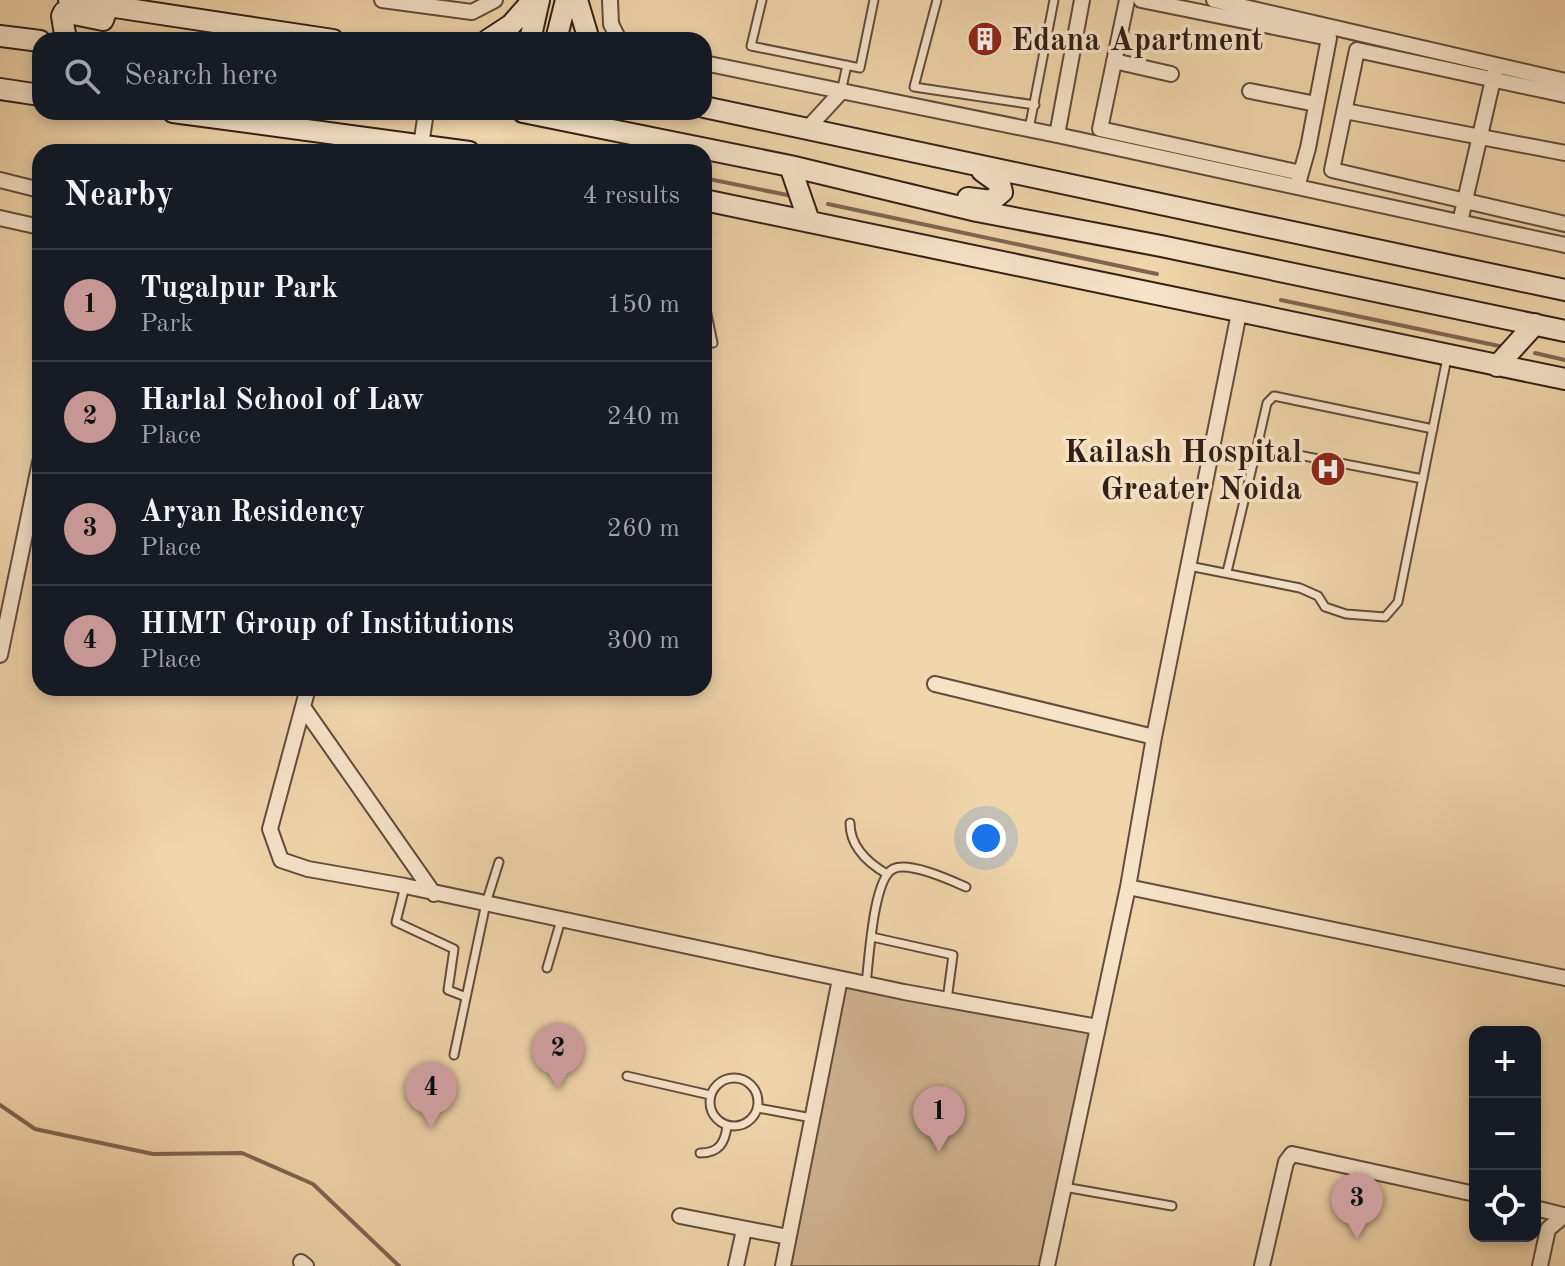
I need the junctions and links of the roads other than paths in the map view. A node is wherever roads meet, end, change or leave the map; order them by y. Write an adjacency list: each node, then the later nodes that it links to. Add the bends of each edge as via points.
1 (69, 0): 17 (main road)
2 (382, 0): 3 (street, via 472,12)
3 (495, 0)
4 (533, 0): 21 (main road)
5 (539, 0): 22 (main road)
6 (566, 0): 23 (main road)
7 (577, 0): 24 (main road)
8 (610, 0): 25 (street)
9 (762, 0): 30 (lane, via 751,46)
10 (874, 0): 30 (lane, via 860,68)
11 (937, 0): 40 (lane, via 914,87)
12 (1054, 0): 40 (lane)
13 (1082, 0): 49 (street)
14 (1127, 0): 28 (street)
15 (1141, 0): 39 (street, via 1329,38)
16 (1214, 0): 31 (street)
17 (96, 4): 18 (main road); 19 (main road, via 105,14 103,20 64,12)
18 (162, 7): 20 (main road)
19 (65, 32)
20 (292, 32)
21 (500, 32)
22 (532, 32)
23 (558, 32)
24 (587, 32)
25 (615, 32)
26 (0, 36): 27 (main road)
27 (32, 40)
28 (1114, 61): 32 (street); 47 (street)
29 (712, 65): 36 (street)
30 (847, 65): 36 (lane)
31 (1495, 72): 33 (street); 38 (street); 42 (street, via 1357,50); 50 (street)
32 (1171, 74)
33 (1565, 81)
34 (0, 89): 37 (main road)
35 (1250, 91): 39 (street)
36 (841, 92): 46 (street); 48 (street)
37 (32, 94)
38 (1565, 95)
39 (1316, 104): 60 (street)
40 (1035, 105): 48 (lane)
41 (712, 109): 46 (main road)
42 (1345, 111): 50 (street); 62 (street, via 1332,170)
43 (228, 120): 51 (main road)
44 (425, 120): 52 (street)
45 (563, 120): 53 (main road)
46 (807, 129): 58 (main road)
47 (1100, 129): 54 (street); 60 (street)
48 (1029, 131): 49 (street)
49 (1057, 135): 54 (street)
50 (1480, 137): 56 (street); 62 (street)
51 (393, 144)
52 (422, 144)
53 (681, 144)
54 (1095, 145): 60 (street)
55 (712, 150): 57 (main road)
56 (1565, 153)
57 (790, 166): 64 (main road); 66 (main road)
58 (975, 167): 64 (main road, via 1000,184 999,196 991,201 951,196); 71 (main road)
59 (0, 180): 61 (street)
60 (1299, 180): 67 (street)
61 (32, 188)
62 (1466, 201): 67 (street); 68 (street)
63 (712, 202): 66 (main road)
64 (937, 202): 73 (main road)
65 (0, 218): 69 (street)
66 (809, 221): 72 (main road)
67 (1460, 222): 70 (street)
68 (1565, 224)
69 (32, 225)
70 (1565, 245)
71 (1565, 290)
72 (1239, 313): 77 (main road); 84 (street)
73 (1535, 324): 74 (main road); 78 (main road)
74 (1565, 331)
75 (712, 338): 76 (lane)
76 (713, 343)
77 (1447, 356): 78 (main road); 80 (lane)
78 (1497, 366): 79 (main road)
79 (1565, 379)
80 (1433, 429): 81 (lane, via 1274,396 1267,403); 82 (lane)
81 (1257, 447): 82 (lane); 85 (lane)
82 (1423, 479): 85 (lane, via 1398,602 1385,617 1346,614 1325,607 1318,596 1300,588)
83 (32, 501): 86 (street)
84 (1189, 566): 85 (lane); 90 (street)
85 (1227, 572)
86 (0, 655)
87 (935, 684): 90 (street)
88 (306, 696): 89 (street)
89 (303, 707): 94 (street, via 270,829 281,860); 97 (street)
90 (1154, 737): 96 (street)
91 (850, 823): 93 (lane, via 854,843)
92 (499, 862): 98 (lane)
93 (887, 874): 95 (lane, via 905,867); 100 (lane, via 879,888)
94 (405, 886): 97 (street); 105 (lane, via 396,922 454,949 448,990)
95 (966, 887)
96 (1128, 887): 102 (street); 107 (street)
97 (434, 894): 98 (street)
98 (486, 903): 99 (street); 105 (lane)
99 (561, 919): 101 (lane); 103 (street)
100 (872, 937): 104 (lane); 106 (lane, via 953,955)
101 (547, 968)
102 (1565, 978)
103 (840, 979): 104 (street); 112 (street)
104 (866, 984): 106 (street)
105 (466, 997): 108 (lane)
106 (947, 1000): 107 (street)
107 (1098, 1027): 115 (street)
108 (454, 1055)
109 (627, 1076): 110 (lane)
110 (710, 1095): 111 (lane, via 722,1080 741,1078 755,1090); 113 (lane, via 712,1114)
111 (758, 1108): 112 (lane); 113 (lane, via 746,1123)
112 (812, 1118): 122 (street)
113 (727, 1126): 114 (lane, via 725,1142)
114 (700, 1153)
115 (1064, 1187): 117 (lane); 125 (street)
116 (1469, 1193): 126 (street, via 1292,1154)
117 (1172, 1206)
118 (1541, 1209): 119 (street)
119 (1564, 1215): 127 (street, via 1548,1229)
120 (680, 1216): 121 (street)
121 (744, 1230): 122 (street); 123 (street)
122 (788, 1237): 124 (street)
123 (736, 1266)
124 (783, 1266)
125 (1047, 1266)
126 (1262, 1266)
127 (1540, 1266)

